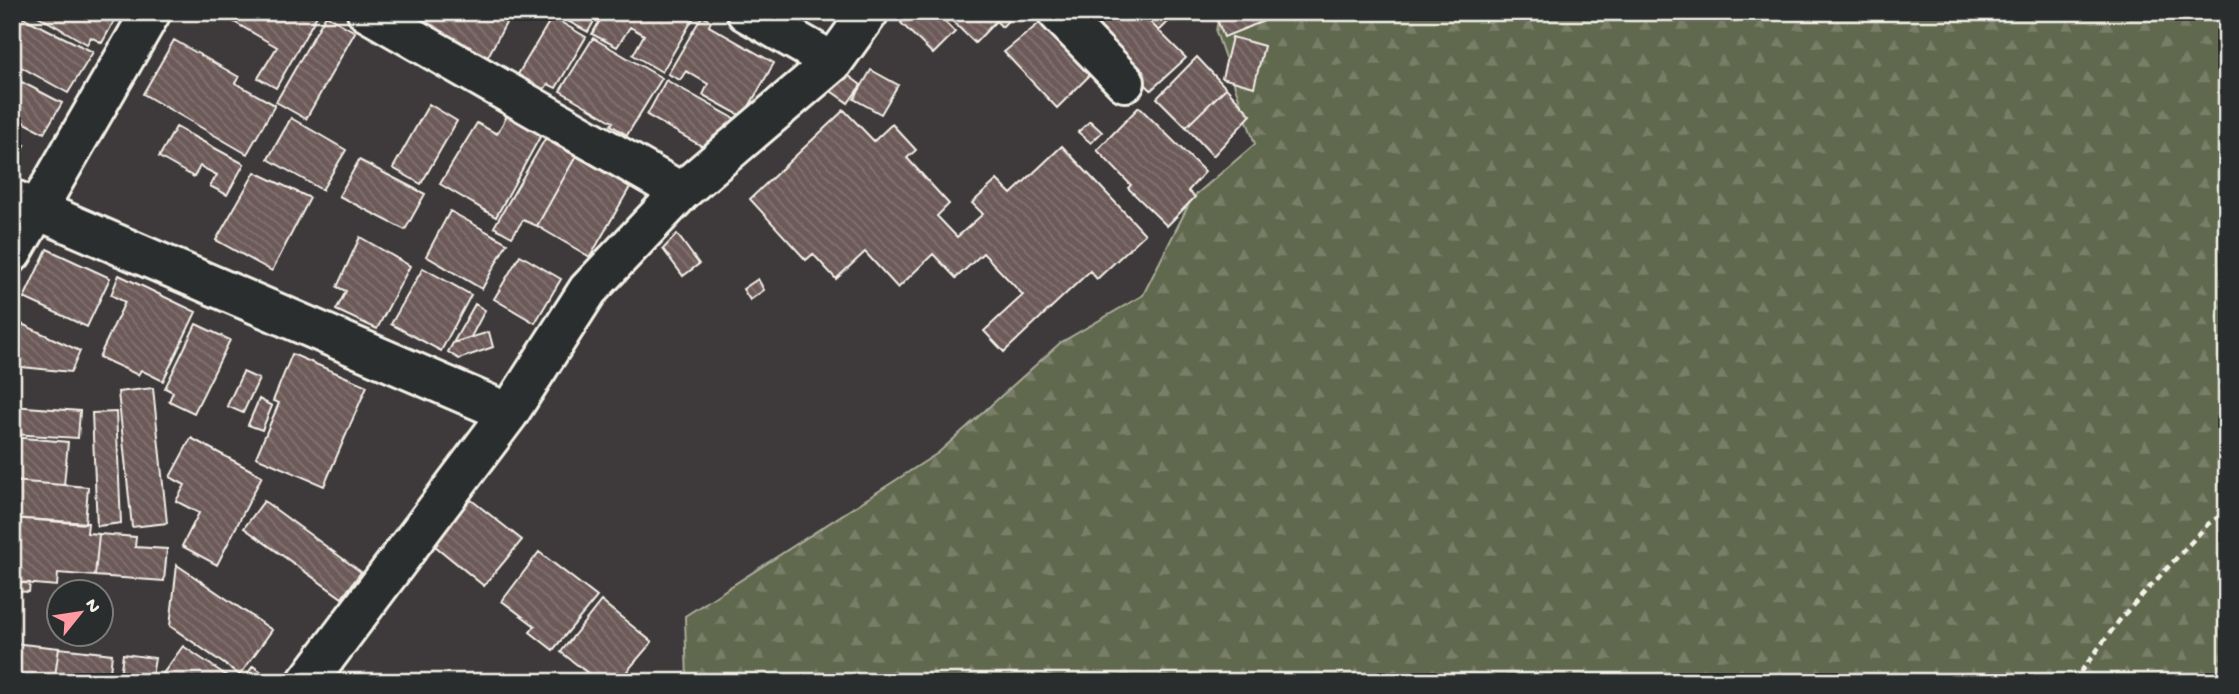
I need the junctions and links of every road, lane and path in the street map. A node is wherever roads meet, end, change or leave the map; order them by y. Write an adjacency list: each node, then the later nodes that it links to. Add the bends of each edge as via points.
1 (150, 12): 9 (street)
2 (367, 12): 8 (street)
3 (746, 12): 6 (street)
4 (869, 12): 6 (street)
5 (1057, 12): 7 (street)
6 (833, 62): 8 (street)
7 (1125, 82)
8 (681, 192): 11 (street, via 588,290)
9 (25, 205): 10 (street); 11 (street)
10 (12, 253)
11 (509, 413): 13 (street)
12 (2227, 511): 14 (path, via 2208,524 2122,617)
13 (307, 682)
14 (2073, 682)

